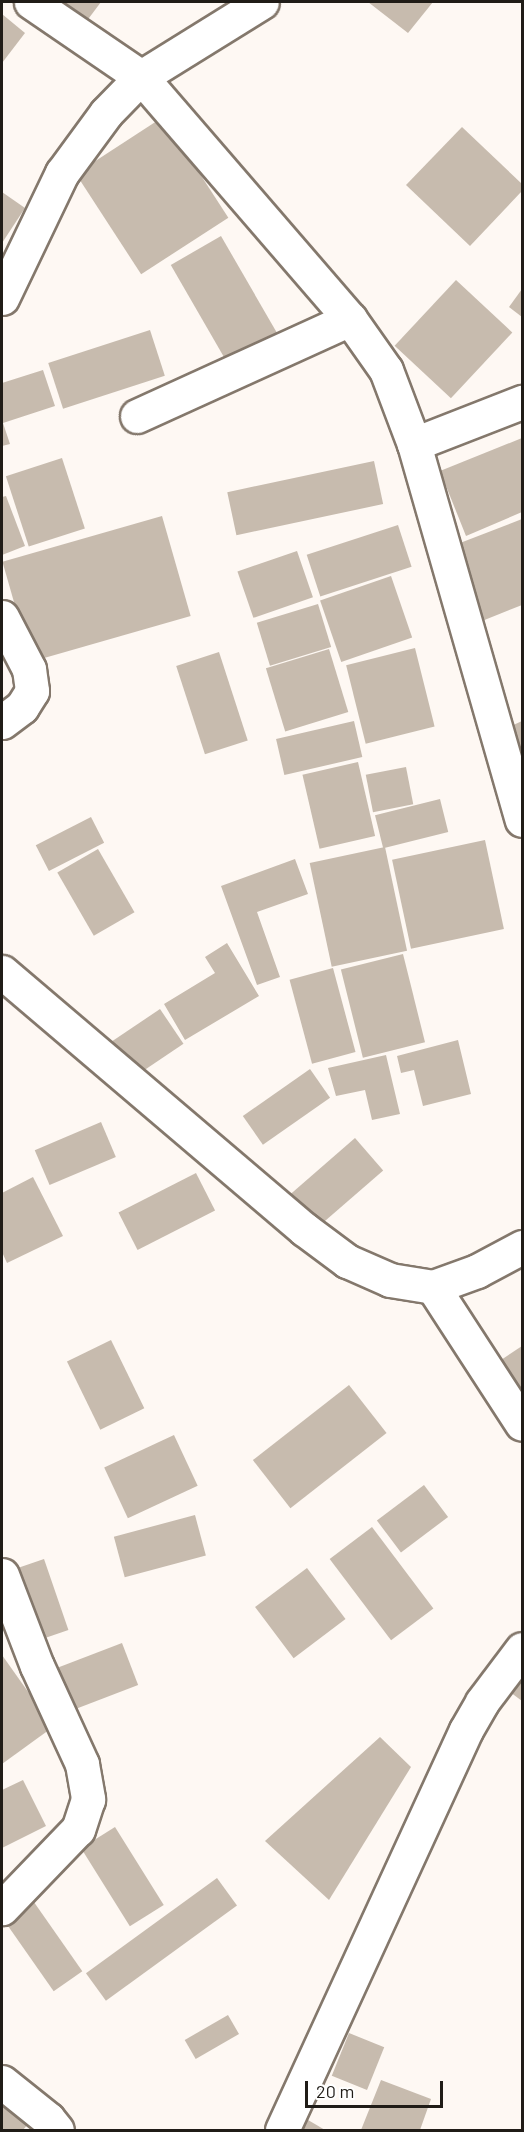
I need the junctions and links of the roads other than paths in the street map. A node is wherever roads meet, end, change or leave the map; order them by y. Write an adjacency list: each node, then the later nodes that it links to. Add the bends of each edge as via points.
1 (32, 2): 3 (street)
2 (262, 2): 3 (street)
3 (141, 77): 4 (street, via 106,113 62,173); 5 (street)
4 (2, 298)
5 (350, 319): 7 (street); 8 (street, via 386,370)
6 (522, 402): 8 (street)
7 (137, 416)
8 (414, 444): 11 (street)
9 (2, 617): 10 (street, via 29,669 32,692 22,707)
10 (2, 722)
11 (522, 816)
12 (2, 972): 14 (street, via 288,1216 347,1261 390,1280)
13 (522, 1247): 14 (street, via 477,1271)
14 (433, 1287): 15 (street)
15 (522, 1424)
16 (2, 1575): 18 (street, via 37,1666 82,1764 88,1798 78,1829)
17 (522, 1649): 21 (street, via 466,1730)
18 (2, 1908)
19 (2, 2082): 20 (street)
20 (57, 2130)
21 (282, 2130)

